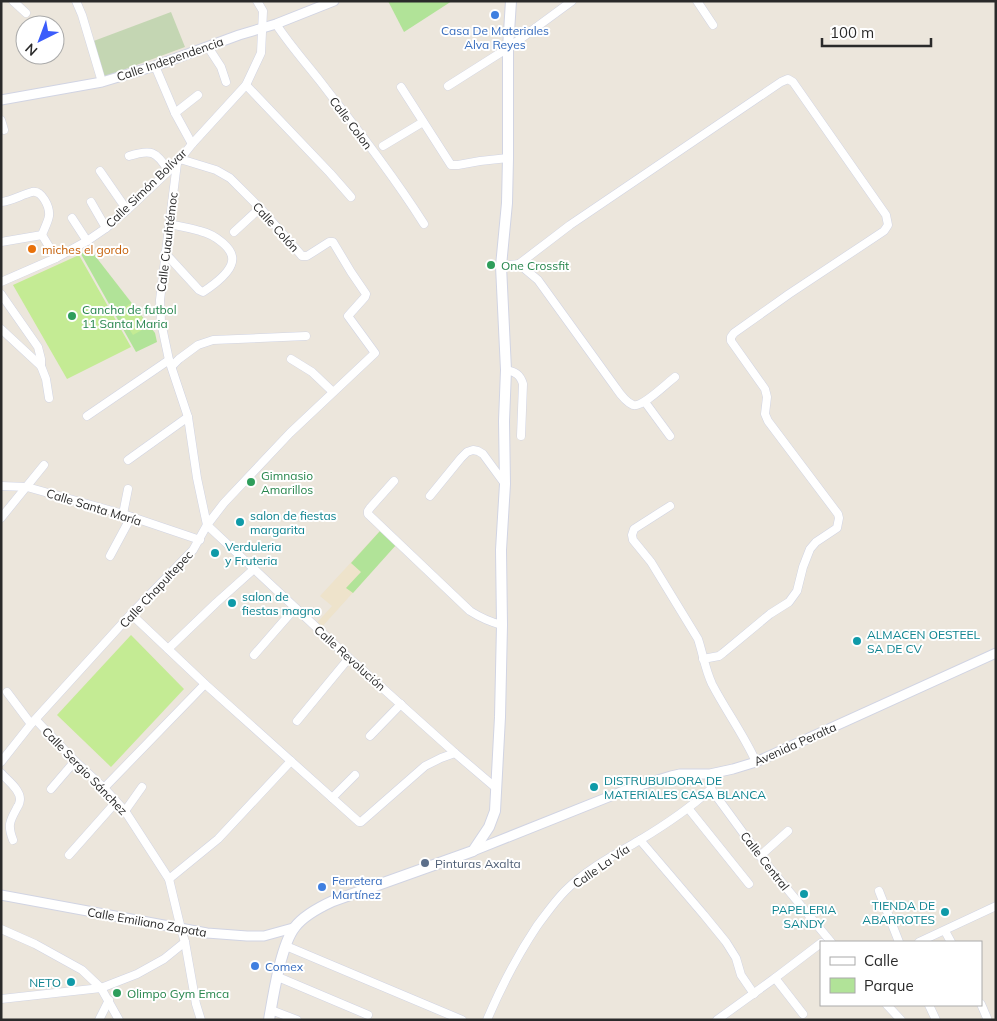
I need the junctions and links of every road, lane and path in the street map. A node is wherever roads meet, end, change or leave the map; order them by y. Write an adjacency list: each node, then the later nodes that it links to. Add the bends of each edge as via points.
1 (13, 1): 8 (street)
2 (76, 1): 15 (street)
3 (257, 1): 11 (street, Calle Simón Bolívar, via 263,12)
4 (334, 1): 9 (street, Calle Independencia)
5 (510, 1): 13 (main road)
6 (572, 1): 13 (street)
7 (697, 1): 10 (street)
8 (26, 13)
9 (276, 24): 11 (street, Calle Independencia); 40 (street, Calle Colon, via 405,194)
10 (712, 25)
11 (263, 28): 12 (street, Calle Independencia); 17 (street, Calle Simón Bolívar, via 261,53)
12 (208, 47): 14 (street, Calle Independencia); 16 (street, via 221,66)
13 (508, 48): 18 (street); 29 (main road)
14 (155, 66): 15 (street, Calle Independencia); 22 (street)
15 (102, 82): 21 (street, Calle Independencia)
16 (226, 82)
17 (246, 84): 26 (street, Calle Simón Bolívar); 33 (street)
18 (448, 86)
19 (400, 87): 24 (street)
20 (198, 95): 22 (street)
21 (1, 100)
22 (175, 113): 26 (street)
23 (1, 120): 25 (street)
24 (423, 122): 27 (street); 29 (street, via 451,165)
25 (4, 130)
26 (192, 144): 30 (street, Calle Simón Bolívar)
27 (383, 146)
28 (130, 156): 31 (street, via 154,153)
29 (508, 158): 49 (main road)
30 (178, 161): 31 (street, Calle Simón Bolívar); 36 (street, Calle Colón, via 216,170 230,178); 39 (street, Calle Cuauhtémoc)
31 (168, 170): 37 (street, Calle Simón Bolívar)
32 (100, 171): 37 (street)
33 (351, 197)
34 (1, 202): 43 (street, via 38,192 49,212)
35 (91, 202): 41 (street)
36 (260, 208): 42 (street); 54 (street, Calle Colón, via 302,256 333,242 366,294 348,316)
37 (127, 210): 41 (street, Calle Simón Bolívar)
38 (72, 218): 44 (street)
39 (169, 224): 46 (street, Calle Cuauhtémoc); 46 (street, via 215,237 230,250 232,263 203,292)
40 (424, 224)
41 (106, 228): 44 (street, Calle Simón Bolívar)
42 (234, 232)
43 (42, 235): 45 (street); 47 (street)
44 (87, 240): 47 (street, Calle Simón Bolívar)
45 (1, 242)
46 (165, 253): 56 (street, Calle Cuauhtémoc, via 161,322)
47 (56, 258): 50 (street, Calle Simón Bolívar)
48 (519, 264): 49 (street); 62 (street, via 538,280 627,401 634,405); 90 (street, via 570,225 788,79 794,82 886,215 888,225 884,231 789,294 731,338 764,389 768,421 839,518 835,530 810,550 797,591 789,602 719,656)
49 (501, 266): 58 (main road)
50 (1, 282)
51 (1, 294): 57 (street, via 38,347)
52 (1, 329): 57 (street)
53 (306, 336): 56 (street, via 213,340)
54 (375, 353): 60 (street, Calle Chapultepec)
55 (291, 359): 60 (street, via 312,372)
56 (171, 363): 63 (street); 64 (street, Calle Cuauhtémoc)
57 (41, 366): 61 (street)
58 (506, 370): 65 (street, via 518,374 523,384); 70 (main road)
59 (675, 377): 62 (street)
60 (333, 392): 79 (street, Calle Chapultepec, via 270,454)
61 (49, 398)
62 (645, 402): 66 (street)
63 (87, 416)
64 (188, 416): 67 (street); 79 (street, Calle Cuauhtémoc)
65 (521, 436)
66 (670, 436)
67 (128, 460)
68 (44, 465): 72 (street)
69 (394, 481): 85 (street, via 368,514 470,611)
70 (505, 484): 74 (street, via 483,454 473,450 461,458); 85 (main road, via 501,550)
71 (1, 486): 72 (street, Calle Santa María)
72 (27, 487): 76 (street, Calle Santa María); 78 (street)
73 (128, 489): 76 (street)
74 (430, 496)
75 (670, 506): 90 (street, via 634,529 633,540 651,562 698,639)
76 (123, 514): 77 (street, Calle Santa María)
77 (131, 517): 80 (street, Calle Santa María); 81 (street)
78 (1, 518)
79 (208, 525): 80 (street, Calle Chapultepec); 82 (street, Calle Revolución)
80 (200, 540): 84 (street, Calle Chapultepec)
81 (110, 556)
82 (254, 570): 83 (street, Calle Revolución); 86 (street)
83 (295, 608): 88 (street); 89 (street, Calle Revolución)
84 (131, 614): 86 (street); 95 (street, Calle Chapultepec)
85 (502, 625): 107 (main road)
86 (168, 649): 91 (street)
87 (996, 653): 101 (street, Avenida Peralta)
88 (254, 655)
89 (349, 658): 93 (street, Calle Revolución); 94 (street)
90 (703, 659): 101 (street, via 726,710)
91 (205, 684): 99 (street); 106 (street)
92 (7, 692): 95 (street, Calle Sergio Sánchez)
93 (401, 704): 96 (street); 97 (street, Calle Revolución)
94 (296, 721)
95 (34, 722): 98 (street, Calle Sergio Sánchez); 100 (street, Calle Chapultepec)
96 (370, 736)
97 (455, 753): 107 (street, Calle Revolución); 110 (street, via 424,766 360,822)
98 (75, 760): 106 (street, Calle Sergio Sánchez); 108 (street)
99 (291, 761): 110 (street); 120 (street, via 218,839)
100 (1, 762)
101 (756, 762): 104 (street, Avenida Peralta)
102 (1, 773): 115 (street, via 20,798 9,824)
103 (355, 774): 110 (street)
104 (710, 774): 109 (street); 117 (street, Avenida Peralta, via 680,774 631,788)
105 (142, 787): 113 (street)
106 (104, 788): 111 (street, Calle Sergio Sánchez)
107 (496, 788): 117 (main road, via 491,823)
108 (51, 789)
109 (711, 789): 112 (street, Calle La Vía); 119 (street, Calle Central)
110 (332, 798)
111 (116, 802): 113 (street, Calle Sergio Sánchez); 118 (street)
112 (688, 808): 116 (street, Calle La Vía); 121 (street)
113 (125, 811): 120 (street, Calle Sergio Sánchez)
114 (788, 831): 119 (street)
115 (13, 840)
116 (640, 840): 139 (street, via 726,942); 154 (street, Calle La Vía, via 590,871 565,891 546,913 500,989)
117 (473, 851): 125 (main road, via 320,907)
118 (69, 855)
119 (760, 856): 129 (street, Calle Central)
120 (169, 879): 127 (street, Calle Sergio Sánchez)
121 (749, 884)
122 (879, 891): 130 (street)
123 (1, 895): 127 (street, Calle Emiliano Zapata)
124 (996, 906): 128 (street)
125 (294, 928): 127 (street, Calle Emiliano Zapata, via 264,936); 135 (main road)
126 (1, 929): 138 (street, via 82,970)
127 (181, 929): 133 (street, Calle Sergio Sánchez)
128 (946, 930): 131 (street); 132 (street)
129 (825, 941)
130 (899, 941)
131 (921, 941)
132 (951, 941)
133 (185, 942): 138 (street, via 137,974); 151 (street, Calle Sergio Sánchez)
134 (820, 945): 137 (street)
135 (286, 946): 136 (main road); 153 (street)
136 (278, 978): 146 (main road); 147 (street)
137 (775, 978): 139 (street); 145 (street)
138 (101, 988): 140 (street); 141 (street)
139 (754, 994): 155 (street)
140 (1, 999)
141 (109, 1000): 149 (street); 150 (street)
142 (888, 1006): 156 (street)
143 (929, 1006): 157 (street)
144 (982, 1006): 148 (street)
145 (803, 1014)
146 (270, 1015): 152 (street)
147 (368, 1016)
148 (987, 1018)
149 (98, 1020)
150 (119, 1020)
151 (201, 1020)
152 (297, 1020)
153 (462, 1020)
154 (487, 1020)
155 (717, 1020)
156 (901, 1020)
157 (936, 1020)

